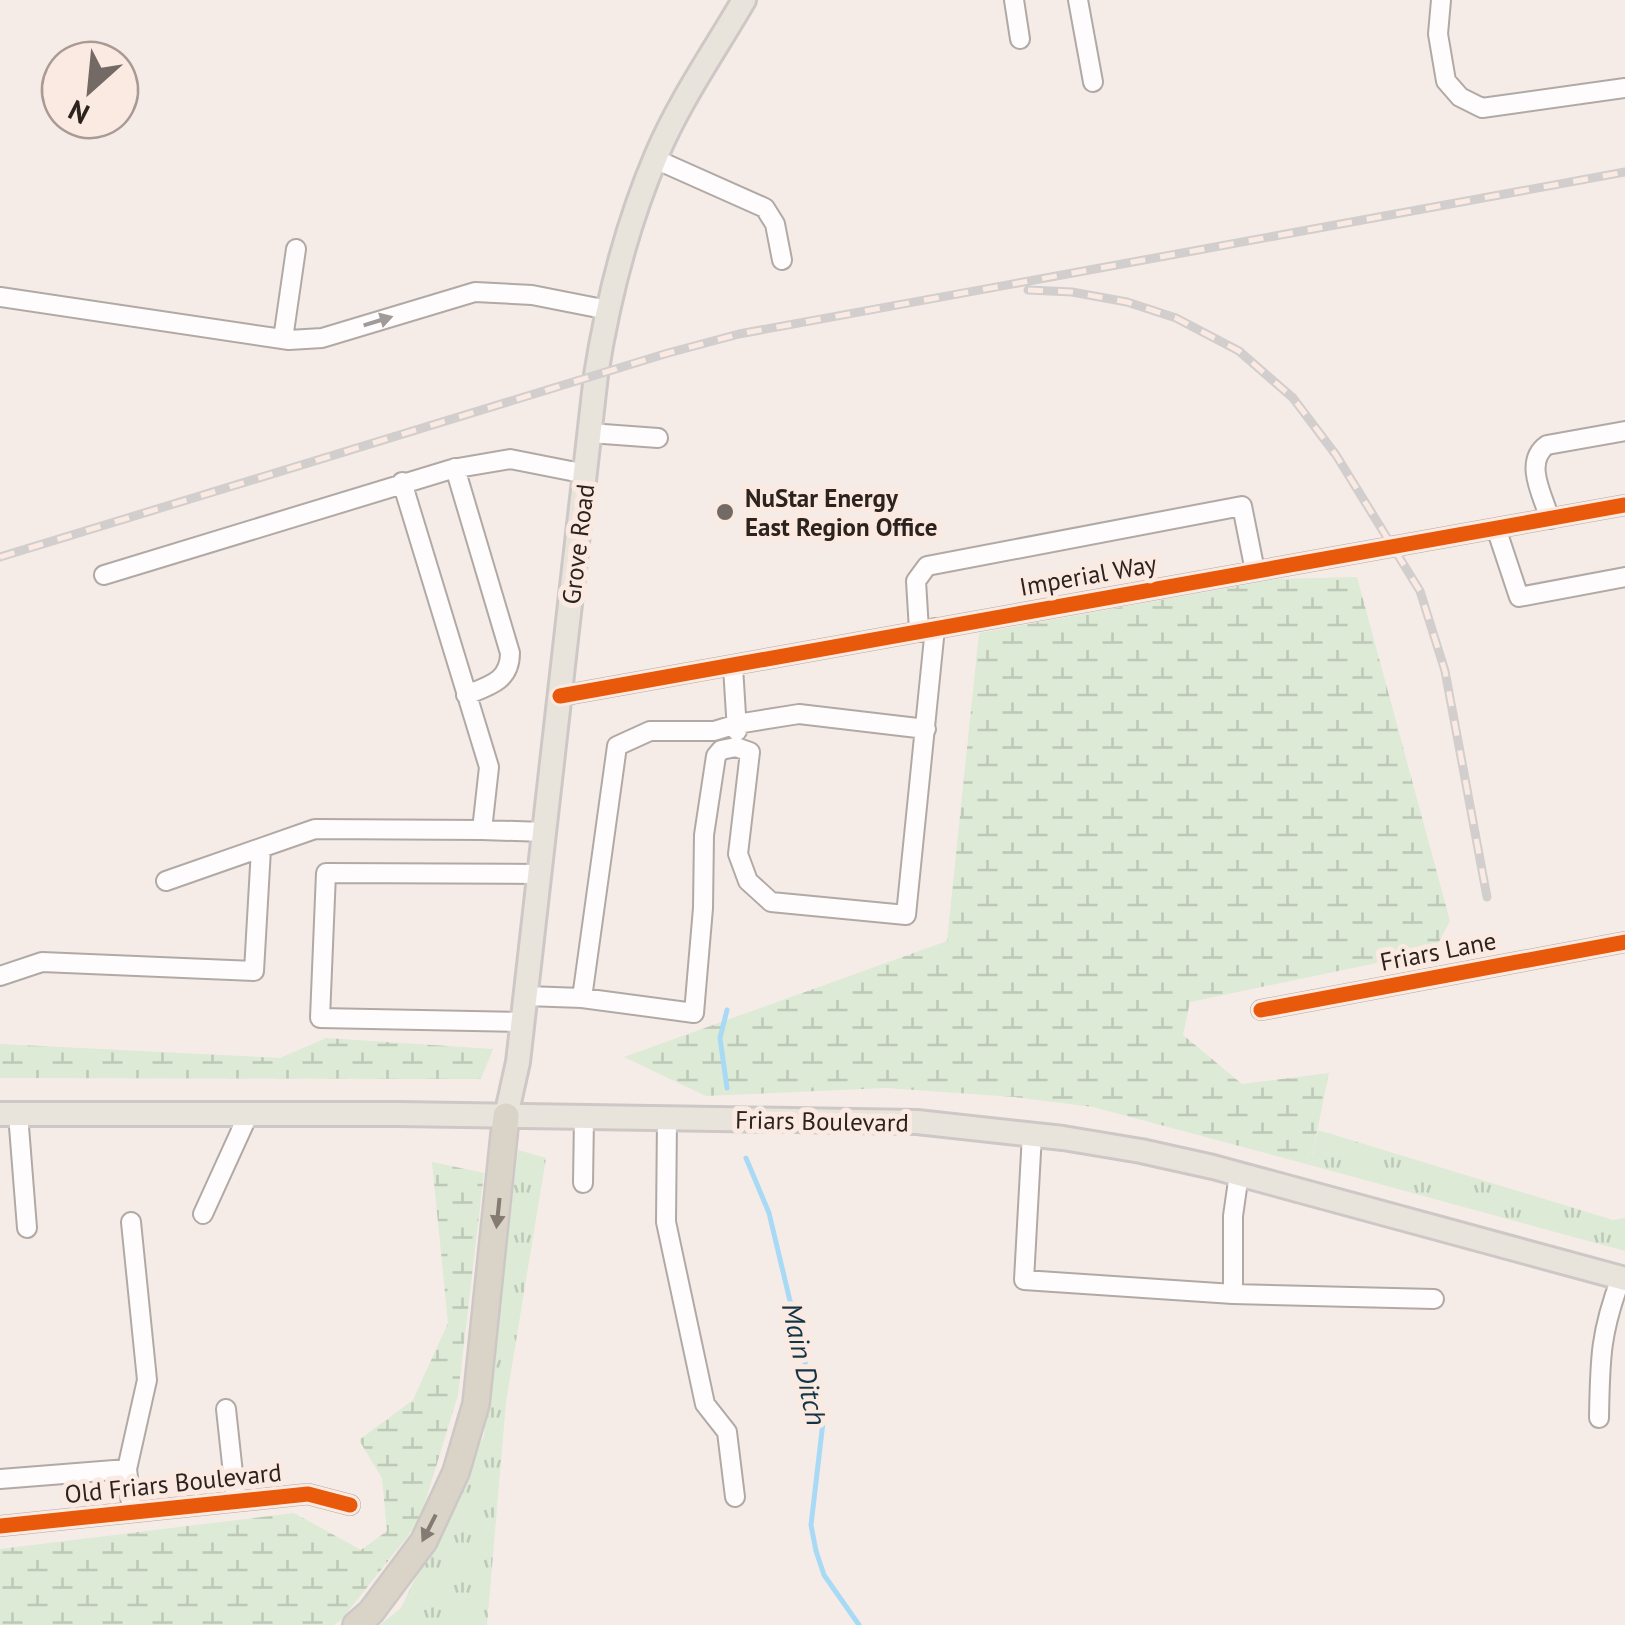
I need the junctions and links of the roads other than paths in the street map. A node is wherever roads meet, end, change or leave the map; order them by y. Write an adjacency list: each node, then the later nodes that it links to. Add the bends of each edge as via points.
1 (744, 0): 8 (main road, Grove Road)
2 (1014, 0): 5 (street)
3 (1078, 0): 6 (street)
4 (1441, 0): 7 (street, via 1438,34 1446,81 1460,98 1482,108)
5 (1020, 39)
6 (1093, 82)
7 (1625, 88)
8 (655, 159): 10 (street, via 765,208); 12 (main road, Grove Road)
9 (296, 249): 13 (street)
10 (782, 260)
11 (0, 297): 13 (street)
12 (608, 310): 13 (street, one-way to 12, via 322,338 475,292); 15 (main road, Grove Road)
13 (283, 339)
14 (1625, 431): 21 (street, via 1538,451 1534,462)
15 (590, 433): 16 (street); 18 (main road, Grove Road)
16 (658, 438)
17 (455, 468): 18 (street, via 510,459); 19 (street); 28 (street, via 510,653 503,677)
18 (586, 474): 29 (main road, Grove Road)
19 (402, 482): 24 (street); 28 (street)
20 (1625, 505): 21 (street, Imperial Way)
21 (1550, 519): 22 (street, Imperial Way)
22 (1496, 528): 23 (street, Imperial Way); 25 (street, via 1519,597)
23 (1255, 571): 26 (street, Imperial Way); 26 (street, via 1242,506 927,566 916,581)
24 (104, 575)
25 (1625, 576)
26 (927, 629): 27 (street, Imperial Way); 31 (street)
27 (733, 667): 29 (street, Imperial Way); 30 (street)
28 (466, 695): 33 (street, via 489,767)
29 (560, 696): 34 (main road, Grove Road)
30 (737, 724): 31 (street, via 800,714); 32 (street); 41 (street, via 714,731 650,731 617,746)
31 (926, 729): 32 (street, via 906,914 771,902 748,881 738,854 750,752)
32 (736, 747): 41 (street, via 716,756 704,834 694,1013)
33 (482, 830): 34 (street); 35 (street, via 315,829)
34 (545, 832): 36 (main road, Grove Road)
35 (260, 849): 37 (street); 39 (street, via 254,971 42,962)
36 (540, 874): 40 (main road, Grove Road); 43 (street, via 326,873 320,1018)
37 (166, 881)
38 (1625, 942): 42 (street, Friars Lane)
39 (0, 976)
40 (526, 996): 41 (street); 43 (main road, Grove Road)
41 (582, 998)
42 (1261, 1010)
43 (523, 1022): 46 (main road, Grove Road)
44 (9, 1114): 45 (main road, Friars Boulevard); 54 (street)
45 (249, 1114): 46 (main road, Friars Boulevard); 52 (street)
46 (506, 1116): 47 (main road, Friars Boulevard); 67 (highway, one-way to 67, via 472,1421 424,1541)
47 (584, 1118): 48 (main road, Friars Boulevard); 51 (street)
48 (667, 1118): 49 (main road, Friars Boulevard, via 917,1122); 62 (street, via 666,1222 705,1404 727,1432)
49 (1032, 1134): 50 (main road, Friars Boulevard); 56 (street, via 1024,1280)
50 (1240, 1174): 55 (main road, Friars Boulevard); 56 (street)
51 (583, 1183)
52 (203, 1214)
53 (131, 1222): 60 (street, via 147,1380)
54 (27, 1228)
55 (1623, 1278): 59 (street, via 1600,1347)
56 (1233, 1294): 57 (street)
57 (1434, 1299)
58 (226, 1410): 63 (street)
59 (1599, 1418)
60 (127, 1468): 61 (street); 65 (street)
61 (0, 1479)
62 (735, 1497)
63 (236, 1501): 64 (street, Old Friars Boulevard, via 308,1494); 65 (street, Old Friars Boulevard)
64 (350, 1505)
65 (132, 1512): 66 (street, Old Friars Boulevard)
66 (0, 1526)
67 (356, 1625)

